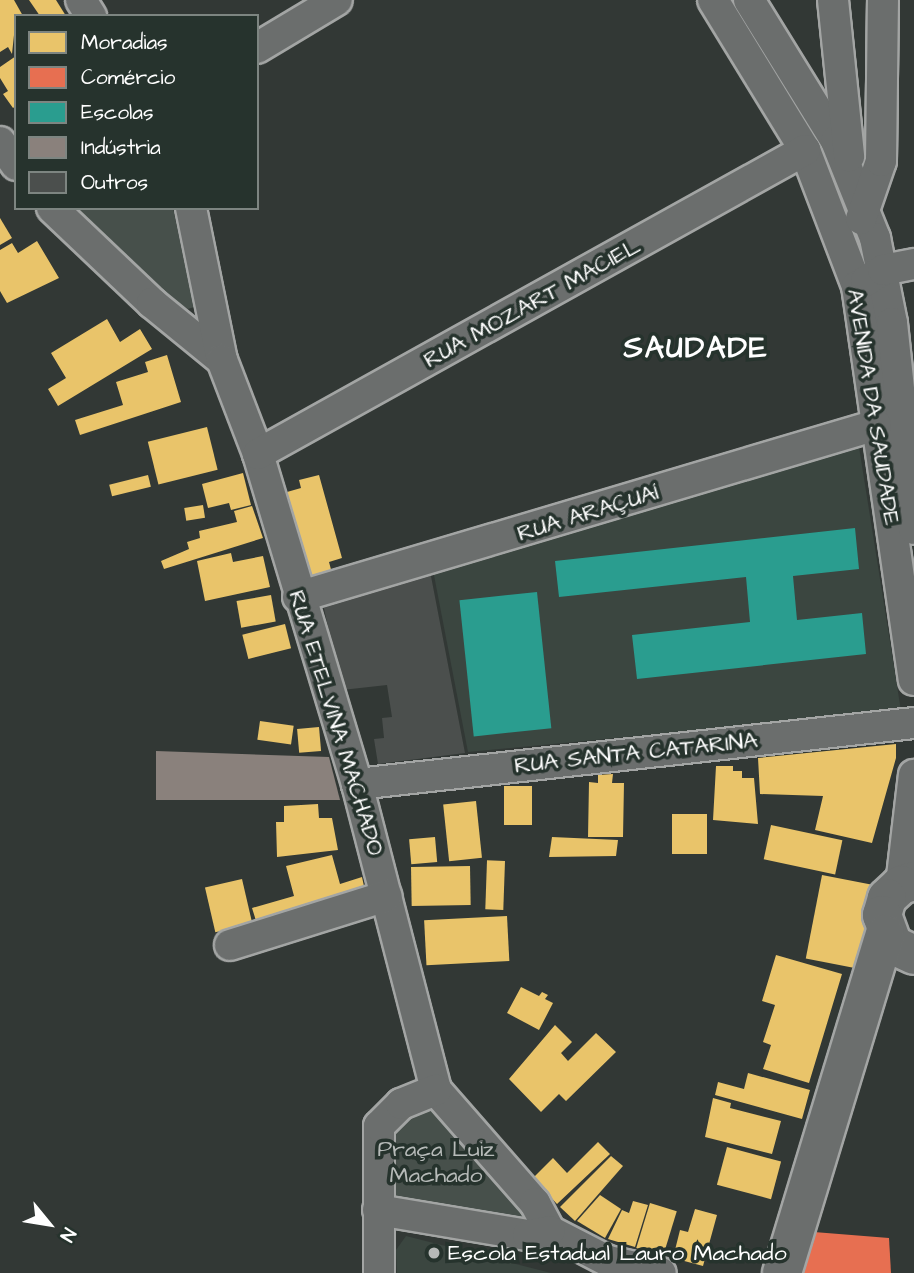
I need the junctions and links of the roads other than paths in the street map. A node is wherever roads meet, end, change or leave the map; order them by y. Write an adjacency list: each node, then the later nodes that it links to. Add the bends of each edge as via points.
1 (337, 0): 6 (street)
2 (713, 0): 8 (street, AVENIDA DA SAUDADE)
3 (749, 0): 10 (street, AVENIDA DA SAUDADE)
4 (832, 0): 10 (street)
5 (883, 0): 11 (street, via 881,161)
6 (259, 47)
7 (0, 142): 9 (street)
8 (805, 150): 14 (street, AVENIDA DA SAUDADE); 21 (street, RUA MOZART MACIEL)
9 (14, 162)
10 (851, 172): 11 (street, AVENIDA DA SAUDADE); 14 (street)
11 (866, 209): 15 (street); 17 (street, AVENIDA DA SAUDADE)
12 (54, 210): 19 (street, via 142,294)
13 (191, 210): 19 (street, RUA ETELVINA MACHADO)
14 (831, 211): 15 (street, AVENIDA DA SAUDADE)
15 (845, 254): 18 (street, AVENIDA DA SAUDADE)
16 (914, 264): 17 (street)
17 (883, 270): 18 (street); 22 (street, AVENIDA DA SAUDADE)
18 (857, 286): 20 (street, AVENIDA DA SAUDADE)
19 (222, 359): 21 (street, RUA ETELVINA MACHADO)
20 (876, 425): 23 (street, RUA ARAÇUAÍ); 24 (street, AVENIDA DA SAUDADE)
21 (258, 454): 23 (street, RUA ETELVINA MACHADO)
22 (914, 529)
23 (298, 597): 27 (street, RUA ETELVINA MACHADO)
24 (914, 680)
25 (914, 723): 27 (street, RUA SANTA CATARINA)
26 (914, 775): 28 (street)
27 (357, 784): 29 (street, RUA ETELVINA MACHADO)
28 (907, 883): 31 (street, via 887,898 882,915)
29 (386, 896): 30 (street); 32 (street, RUA ETELVINA MACHADO)
30 (230, 944)
31 (900, 944): 38 (street)
32 (436, 1090): 33 (street, via 401,1104 379,1126); 34 (street, via 535,1203)
33 (378, 1210): 34 (street, via 528,1235); 36 (street)
34 (550, 1231): 35 (street)
35 (607, 1267): 37 (street)
36 (379, 1273)
37 (661, 1273)
38 (782, 1273)

